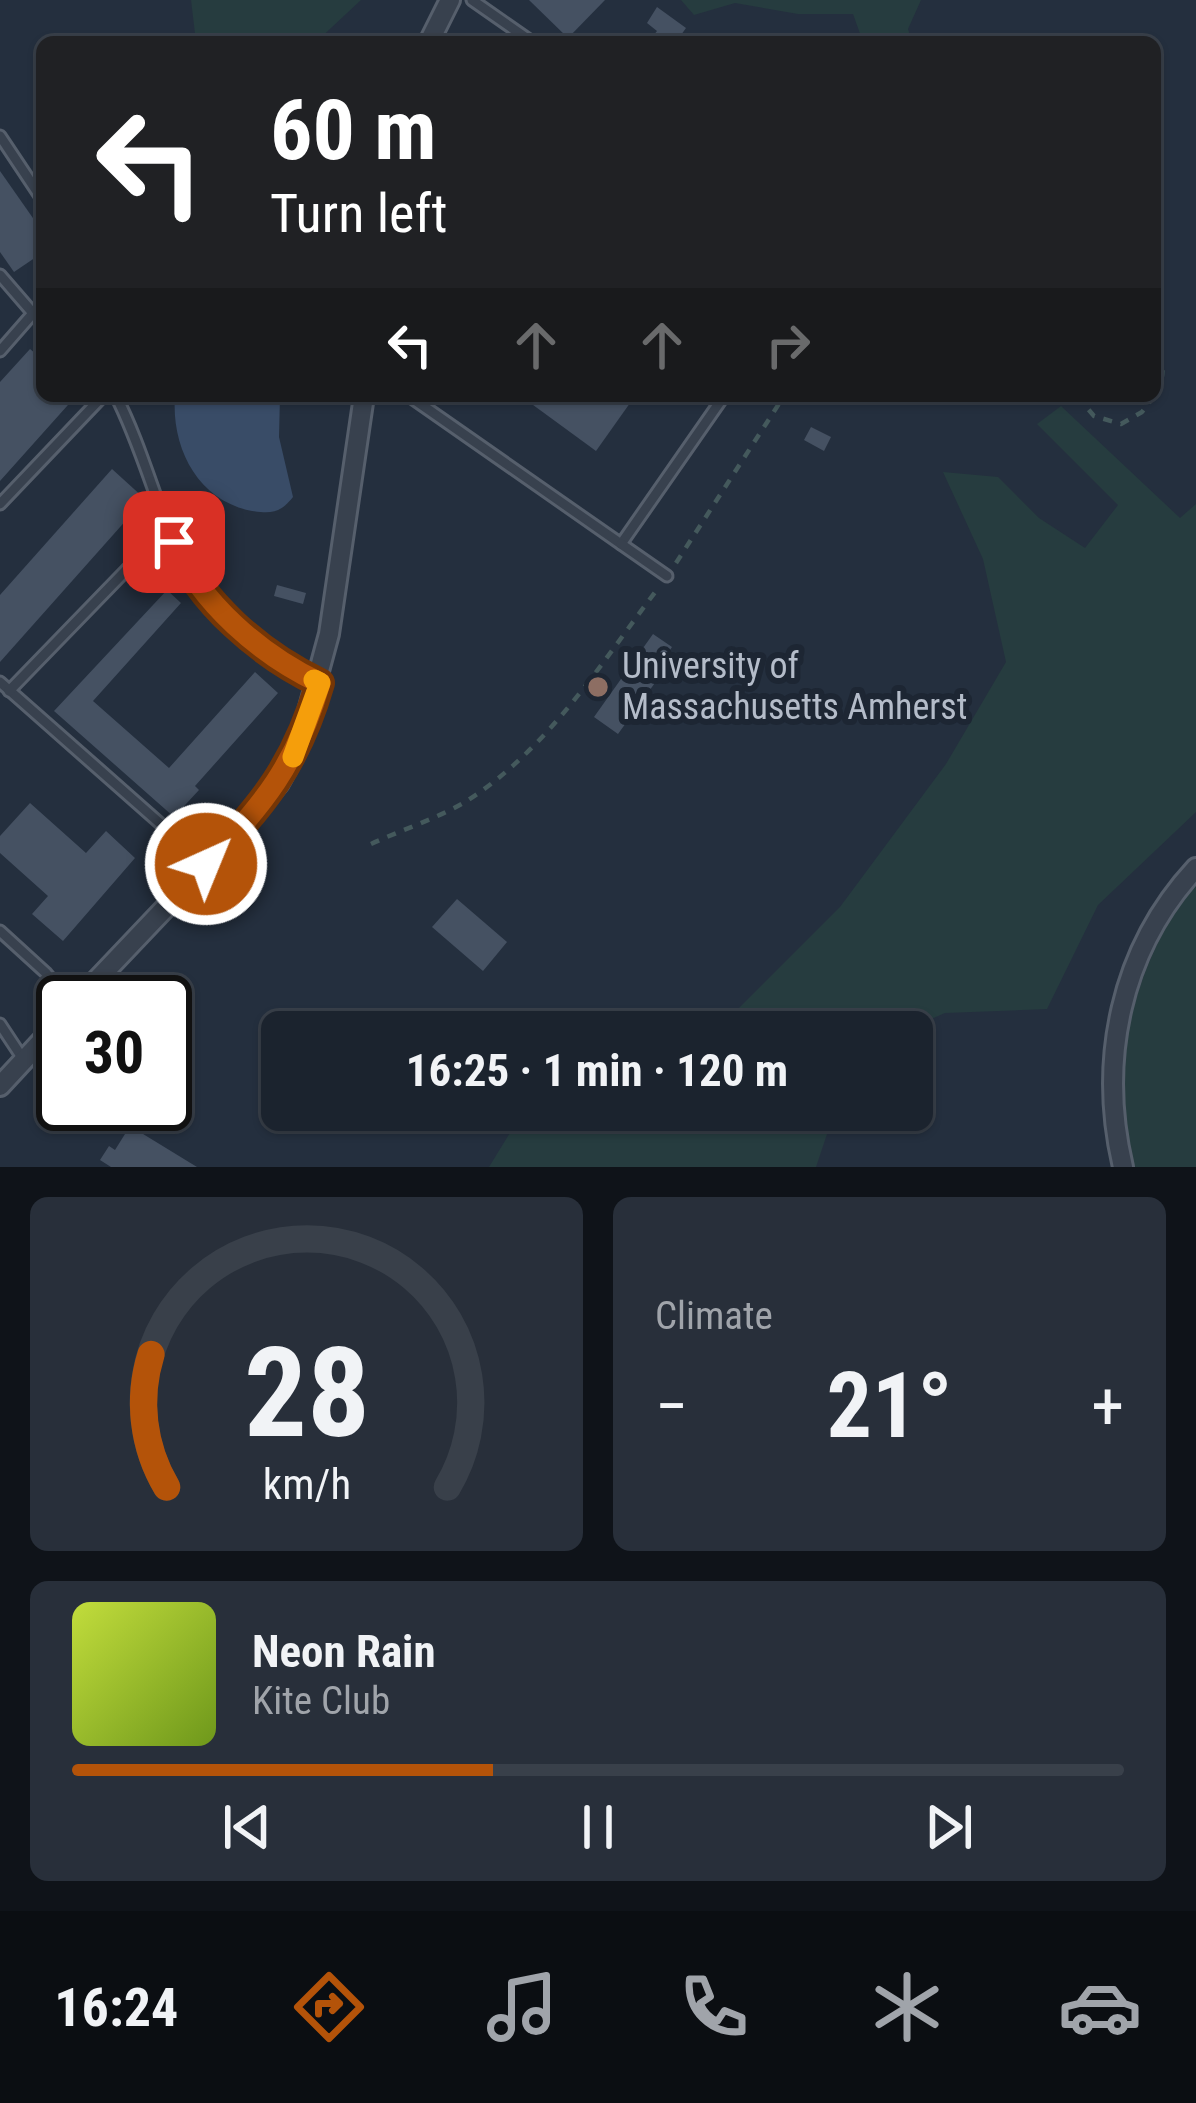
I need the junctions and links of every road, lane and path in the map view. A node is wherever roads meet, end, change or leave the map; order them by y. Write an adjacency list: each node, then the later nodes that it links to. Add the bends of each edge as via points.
1 (450, 0): 3 (street)
2 (472, 0): 4 (lane)
3 (432, 36)
4 (523, 36)
5 (0, 136): 6 (lane)
6 (36, 190)
7 (0, 275): 9 (lane)
8 (36, 308): 9 (lane)
9 (32, 312): 10 (lane)
10 (0, 351)
11 (97, 402): 19 (lane)
12 (119, 402): 20 (lane)
13 (363, 402): 24 (street)
14 (421, 402): 21 (lane)
15 (720, 402): 21 (lane)
16 (780, 402): 22 (path)
17 (1082, 402): 18 (path, via 1094,416 1120,424)
18 (1149, 402)
19 (0, 504)
20 (169, 526): 24 (lane, via 198,585 268,655); 25 (lane)
21 (621, 544): 22 (lane)
22 (668, 576): 26 (path, via 517,762 467,800)
23 (0, 682): 25 (lane)
24 (320, 683): 27 (street, via 279,783)
25 (9, 691): 27 (lane)
26 (370, 844)
27 (206, 864): 31 (street)
28 (1196, 868): 36 (street, via 1146,938 1116,1028 1111,1105)
29 (0, 932): 30 (lane)
30 (45, 975)
31 (99, 975)
32 (0, 1024): 34 (lane)
33 (36, 1049): 34 (street)
34 (25, 1062): 35 (street)
35 (0, 1086)
36 (1123, 1167)

